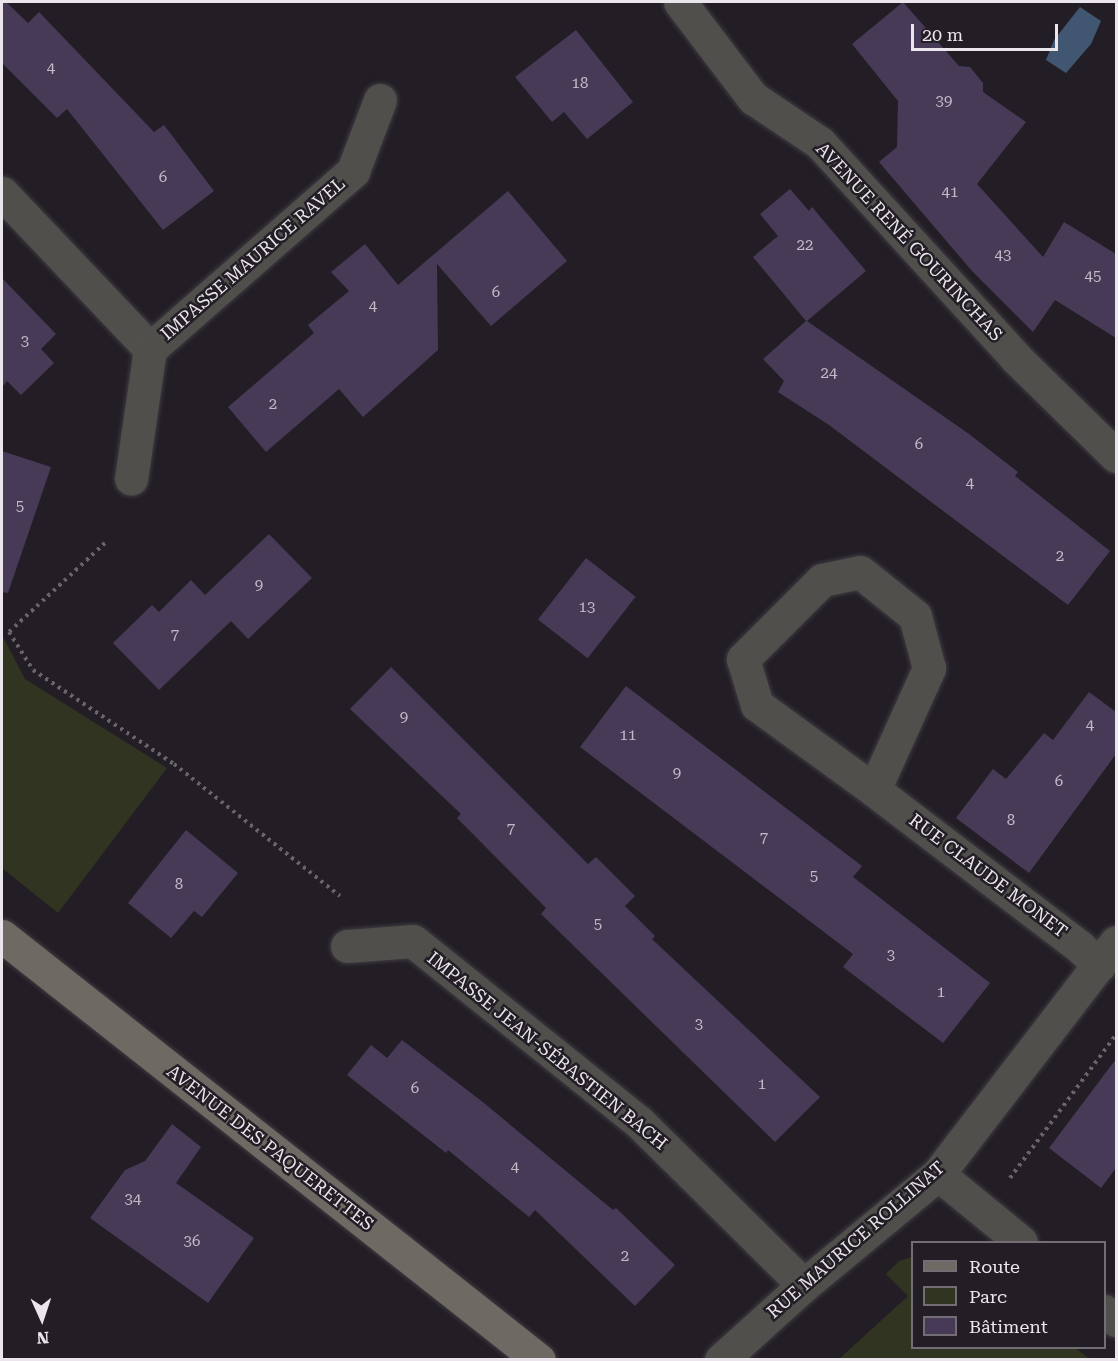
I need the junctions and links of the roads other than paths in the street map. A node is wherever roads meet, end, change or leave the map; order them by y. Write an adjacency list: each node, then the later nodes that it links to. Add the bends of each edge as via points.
1 (680, 2): 5 (street, AVENUE RENÉ GOURINCHAS, via 753,98 820,143 1016,358)
2 (380, 100): 4 (street, IMPASSE MAURICE RAVEL, via 353,171)
3 (2, 193): 4 (street)
4 (150, 349): 6 (street)
5 (1116, 456)
6 (131, 479)
7 (874, 790): 7 (street, RUE CLAUDE MONET, via 757,705 743,659 822,580 860,573 915,616 929,668); 10 (street, RUE CLAUDE MONET, via 1079,946)
8 (2, 936): 14 (main road, AVENUE DES PAQUERETTES)
9 (347, 946): 13 (street, IMPASSE JEAN-SÉBASTIEN BACH, via 413,941 639,1122)
10 (1108, 953): 11 (street, RUE MAURICE ROLLINAT)
11 (938, 1174): 12 (street); 13 (street, RUE MAURICE ROLLINAT)
12 (1020, 1241)
13 (804, 1285): 15 (street, RUE MAURICE ROLLINAT)
14 (540, 1359)
15 (721, 1359)

